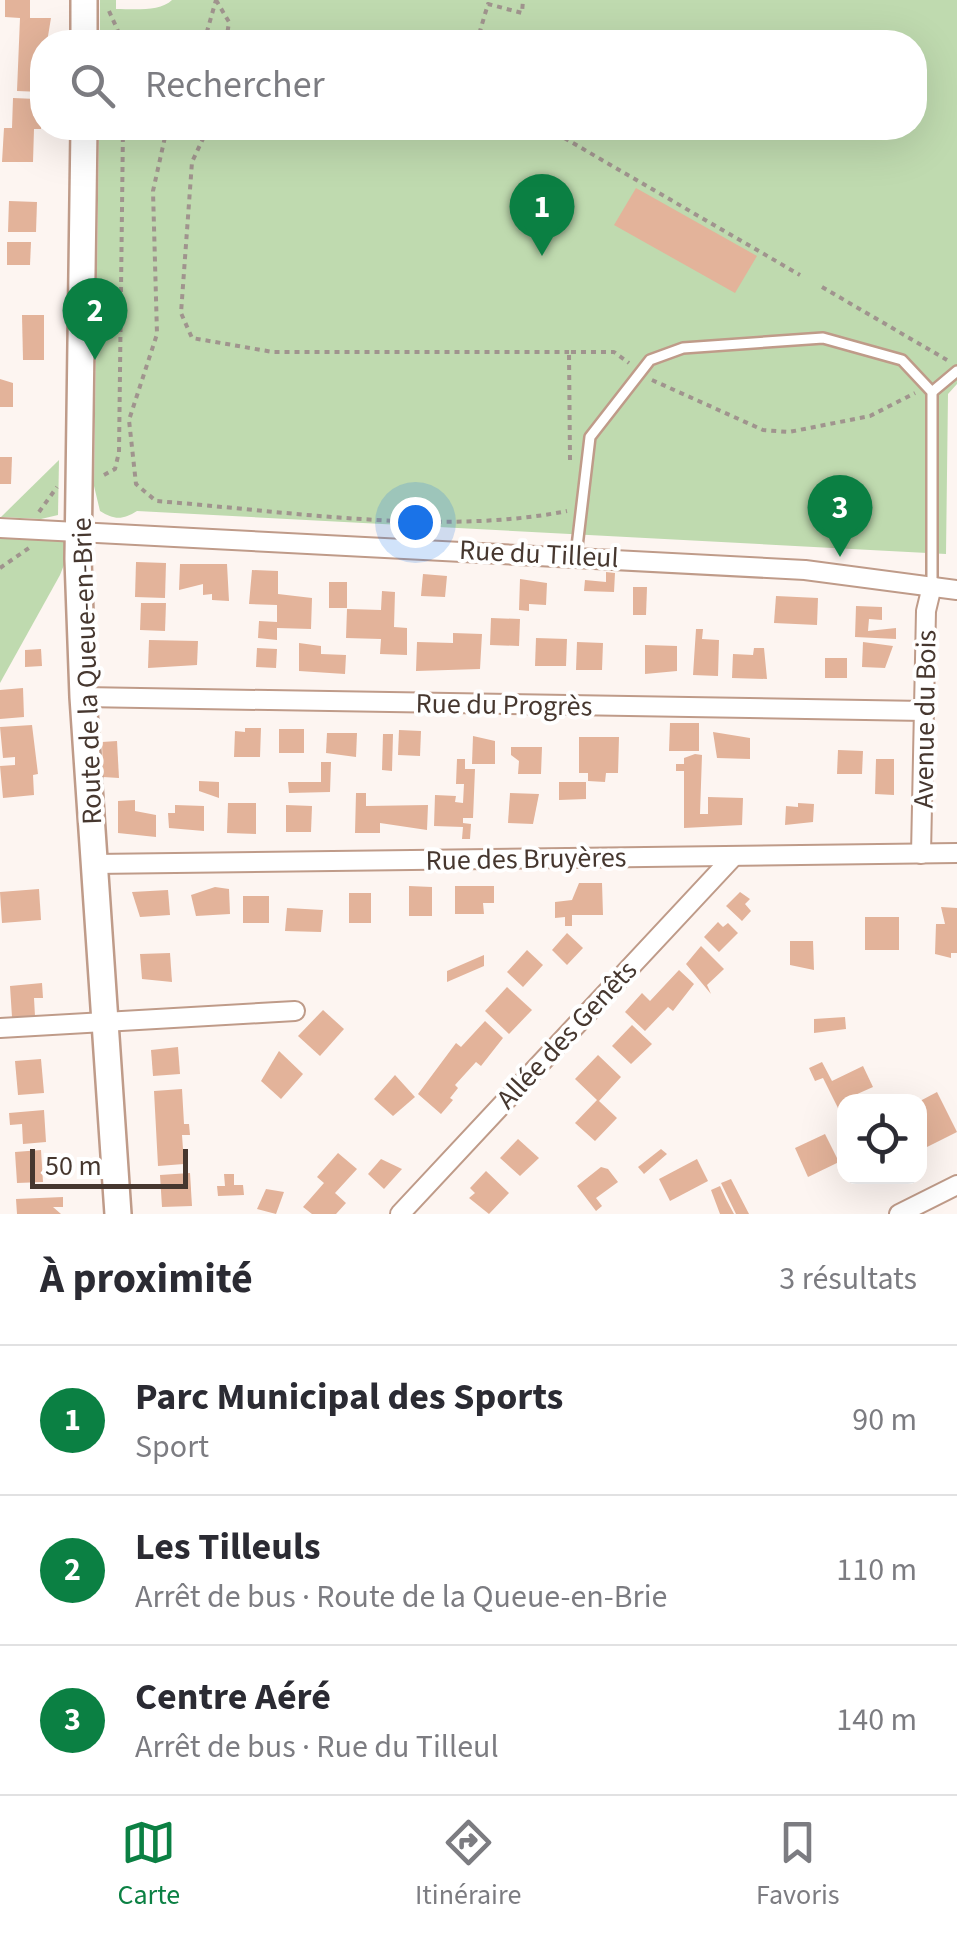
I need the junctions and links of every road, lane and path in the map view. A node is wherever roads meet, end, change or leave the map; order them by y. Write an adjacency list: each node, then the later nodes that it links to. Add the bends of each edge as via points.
1 (216, 0): 6 (path); 7 (path)
2 (523, 0): 8 (path, via 522,12 488,4)
3 (95, 2): 4 (main road); 5 (path)
4 (87, 30)
5 (115, 30)
6 (207, 30)
7 (228, 30)
8 (480, 30)
9 (84, 140): 28 (main road, Route de la Queue-en-Brie)
10 (123, 140): 22 (path, via 119,452 115,469)
11 (165, 140): 25 (path, via 153,191 157,334 129,420 136,484 156,501 345,515 512,522)
12 (202, 140): 16 (path, via 192,162 181,313 192,338 273,352)
13 (567, 140): 14 (path)
14 (800, 275)
15 (822, 287): 17 (path, via 930,354)
16 (569, 352): 19 (path, via 614,352); 21 (path)
17 (957, 359)
18 (957, 371): 20 (lane)
19 (641, 372): 20 (path, via 763,430 789,432 870,416); 20 (lane, via 650,360 683,348 824,338 902,360); 29 (lane, via 590,438)
20 (930, 389): 31 (lane)
21 (570, 463)
22 (96, 479)
23 (64, 482): 27 (path, via 36,515)
24 (571, 500): 25 (path)
25 (572, 510): 29 (path)
26 (0, 528): 27 (street, Rue du Tilleul)
27 (34, 530): 28 (street, Rue du Tilleul); 30 (path, via 32,546)
28 (78, 532): 29 (street, Rue du Tilleul); 33 (main road, Route de la Queue-en-Brie)
29 (576, 555): 31 (street, Rue du Tilleul)
30 (0, 568)
31 (932, 586): 32 (street, Rue du Tilleul); 34 (street, Avenue du Bois)
32 (957, 590)
33 (83, 697): 34 (street, Rue du Progrès); 38 (main road, Route de la Queue-en-Brie)
34 (924, 711): 35 (street, Avenue du Bois)
35 (921, 854): 36 (street, Rue des Bruyères); 37 (street, Rue des Bruyères)
36 (957, 854)
37 (734, 856): 38 (street, Rue des Bruyères); 44 (street, Allée des Genêts)
38 (94, 864): 40 (main road, Route de la Queue-en-Brie)
39 (295, 1011): 40 (street, via 128,1023)
40 (105, 1018): 41 (street); 43 (main road, Route de la Queue-en-Brie)
41 (0, 1028)
42 (957, 1185): 45 (street)
43 (118, 1214)
44 (400, 1214)
45 (900, 1214)

